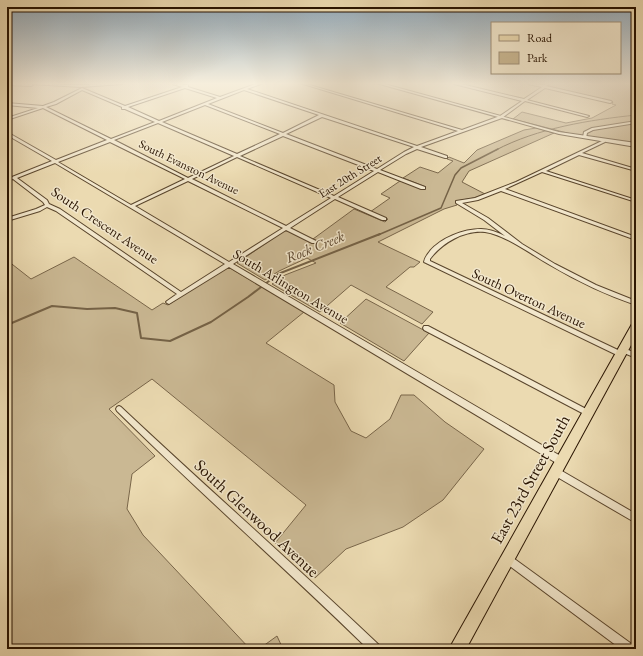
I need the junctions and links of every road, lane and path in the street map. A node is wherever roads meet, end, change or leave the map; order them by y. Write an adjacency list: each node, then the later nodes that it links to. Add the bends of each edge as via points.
1 (24, 114): 14 (street)
2 (57, 114): 21 (street, South Evanston Avenue)
3 (137, 114): 15 (street)
4 (179, 114): 15 (street)
5 (229, 114): 19 (street)
6 (319, 114): 11 (street)
7 (403, 114): 17 (street)
8 (489, 114): 13 (street)
9 (506, 114): 13 (street, East 20th Street)
10 (577, 114): 12 (street)
11 (323, 115): 19 (street); 24 (street)
12 (587, 116)
13 (501, 117): 17 (street, East 20th Street); 20 (street, via 559,133)
14 (7, 119)
15 (158, 122): 21 (street); 26 (street)
16 (636, 122): 20 (street, via 592,129 585,133)
17 (461, 131): 24 (street, East 20th Street)
18 (8, 134): 28 (street, South Arlington Avenue)
19 (282, 134): 26 (street); 29 (street)
20 (585, 137): 22 (street)
21 (110, 140): 28 (street); 33 (street, South Evanston Avenue)
22 (604, 141): 23 (street); 25 (street)
23 (636, 146)
24 (417, 147): 27 (street); 29 (street, East 20th Street)
25 (578, 153): 30 (street); 31 (street)
26 (237, 156): 33 (street); 37 (street)
27 (446, 157)
28 (55, 161): 32 (street); 40 (street, South Arlington Avenue)
29 (377, 170): 35 (street); 37 (street, East 20th Street)
30 (636, 170)
31 (542, 171): 36 (street); 38 (street)
32 (13, 178): 34 (street); 39 (street, South Crescent Avenue)
33 (188, 179): 40 (street); 43 (street, South Evanston Avenue)
34 (7, 180)
35 (423, 188)
36 (500, 189): 44 (street); 46 (street, via 476,199 458,202)
37 (334, 198): 41 (street); 43 (street, East 20th Street)
38 (636, 201)
39 (47, 205): 42 (street); 48 (street, South Crescent Avenue)
40 (132, 206): 47 (street, South Arlington Avenue)
41 (384, 219)
42 (7, 220)
43 (286, 228): 45 (street, South Evanston Avenue); 47 (street, East 20th Street)
44 (636, 239)
45 (314, 242)
46 (520, 245): 50 (street, via 576,277); 53 (street, South Overton Avenue, via 480,230 450,239 435,249 427,259 428,263)
47 (229, 264): 48 (street, East 20th Street); 57 (street, South Arlington Avenue)
48 (181, 294): 49 (street, East 20th Street)
49 (169, 302)
50 (636, 303)
51 (636, 327): 53 (main road, East 23rd Street South)
52 (426, 328): 56 (street)
53 (622, 352): 54 (street, South Overton Avenue); 56 (main road, East 23rd Street South)
54 (636, 356)
55 (119, 409): 60 (street, South Glenwood Avenue)
56 (588, 413): 57 (main road, East 23rd Street South)
57 (558, 466): 58 (street, South Arlington Avenue); 59 (main road, East 23rd Street South)
58 (636, 519)
59 (506, 558): 61 (main road, East 23rd Street South); 62 (street)
60 (375, 649)
61 (457, 649)
62 (629, 649)

